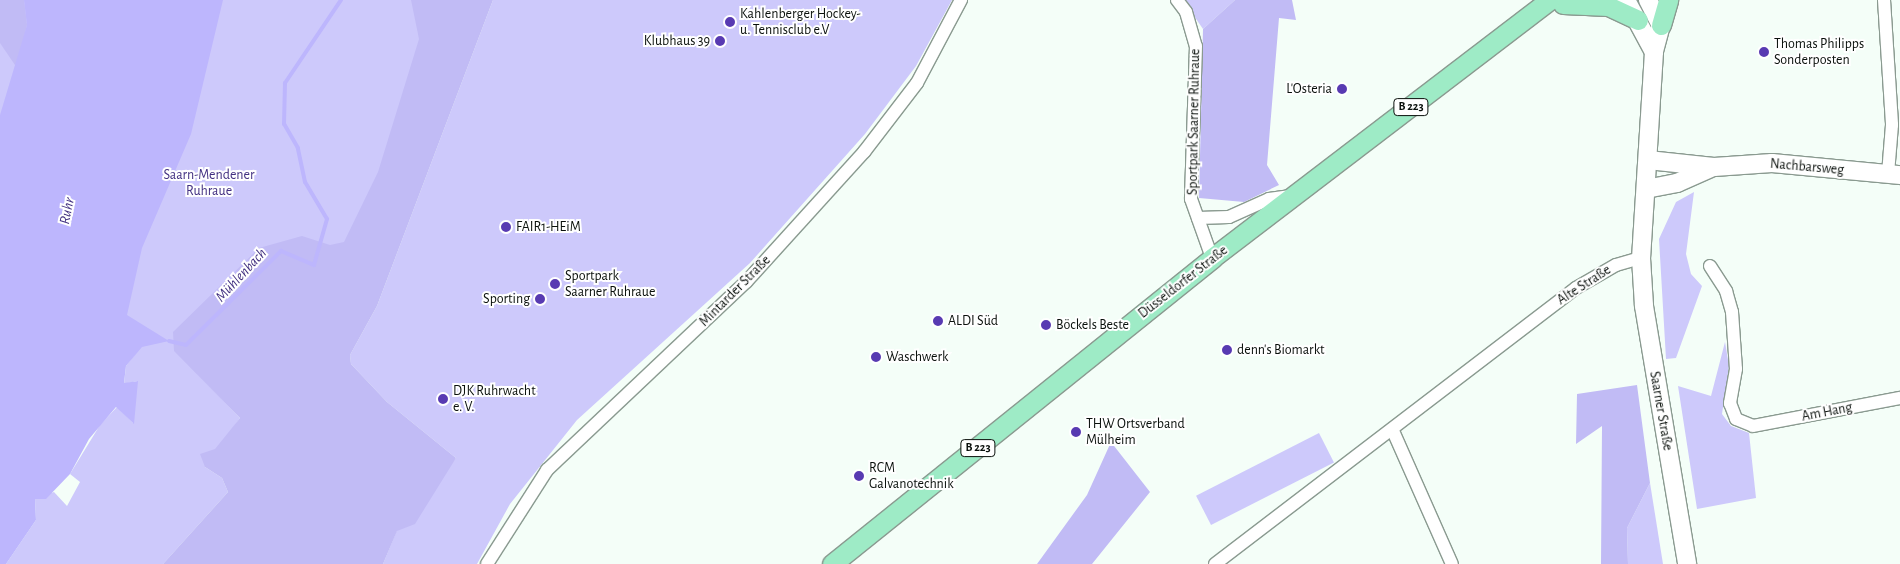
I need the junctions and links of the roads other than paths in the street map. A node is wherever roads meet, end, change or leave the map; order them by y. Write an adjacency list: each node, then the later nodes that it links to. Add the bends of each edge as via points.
1 (961, 0): 22 (street, Mintarder Straße, via 917,83 864,152 746,282 553,464 522,504)
2 (1177, 0): 16 (street, Sportpark Saarner Ruhraue, via 1186,12 1196,46 1191,199)
3 (1626, 0): 8 (main road)
4 (1648, 0): 9 (main road)
5 (1668, 0): 9 (main road)
6 (1884, 0): 13 (street)
7 (1556, 4): 8 (main road, via 1608,6); 15 (main road, Düsseldorfer Straße / B 223)
8 (1638, 20): 10 (main road)
9 (1661, 25): 10 (main road)
10 (1654, 52): 11 (main road)
11 (1648, 160): 12 (main road, Nachbarsweg); 14 (main road)
12 (1714, 166): 13 (main road, Nachbarsweg, via 1772,163); 14 (main road, Nachbarsweg, via 1677,183)
13 (1894, 175)
14 (1646, 189): 18 (main road)
15 (1297, 195): 16 (street, via 1269,199 1229,217); 17 (main road, Düsseldorfer Straße / B 223)
16 (1198, 218): 17 (street, Sportpark Saarner Ruhraue)
17 (1212, 258): 23 (main road, Düsseldorfer Straße / B 223)
18 (1641, 258): 21 (street, Alte Straße, via 1616,265 1576,288); 26 (main road, Saarner Straße, via 1646,324)
19 (1710, 266): 20 (street, Am Hang, via 1726,291 1732,312 1736,369 1732,412 1745,425)
20 (1900, 398)
21 (1393, 431): 24 (street, Alte Straße); 25 (street)
22 (487, 564)
23 (832, 564)
24 (1215, 564)
25 (1452, 564)
26 (1687, 564)

